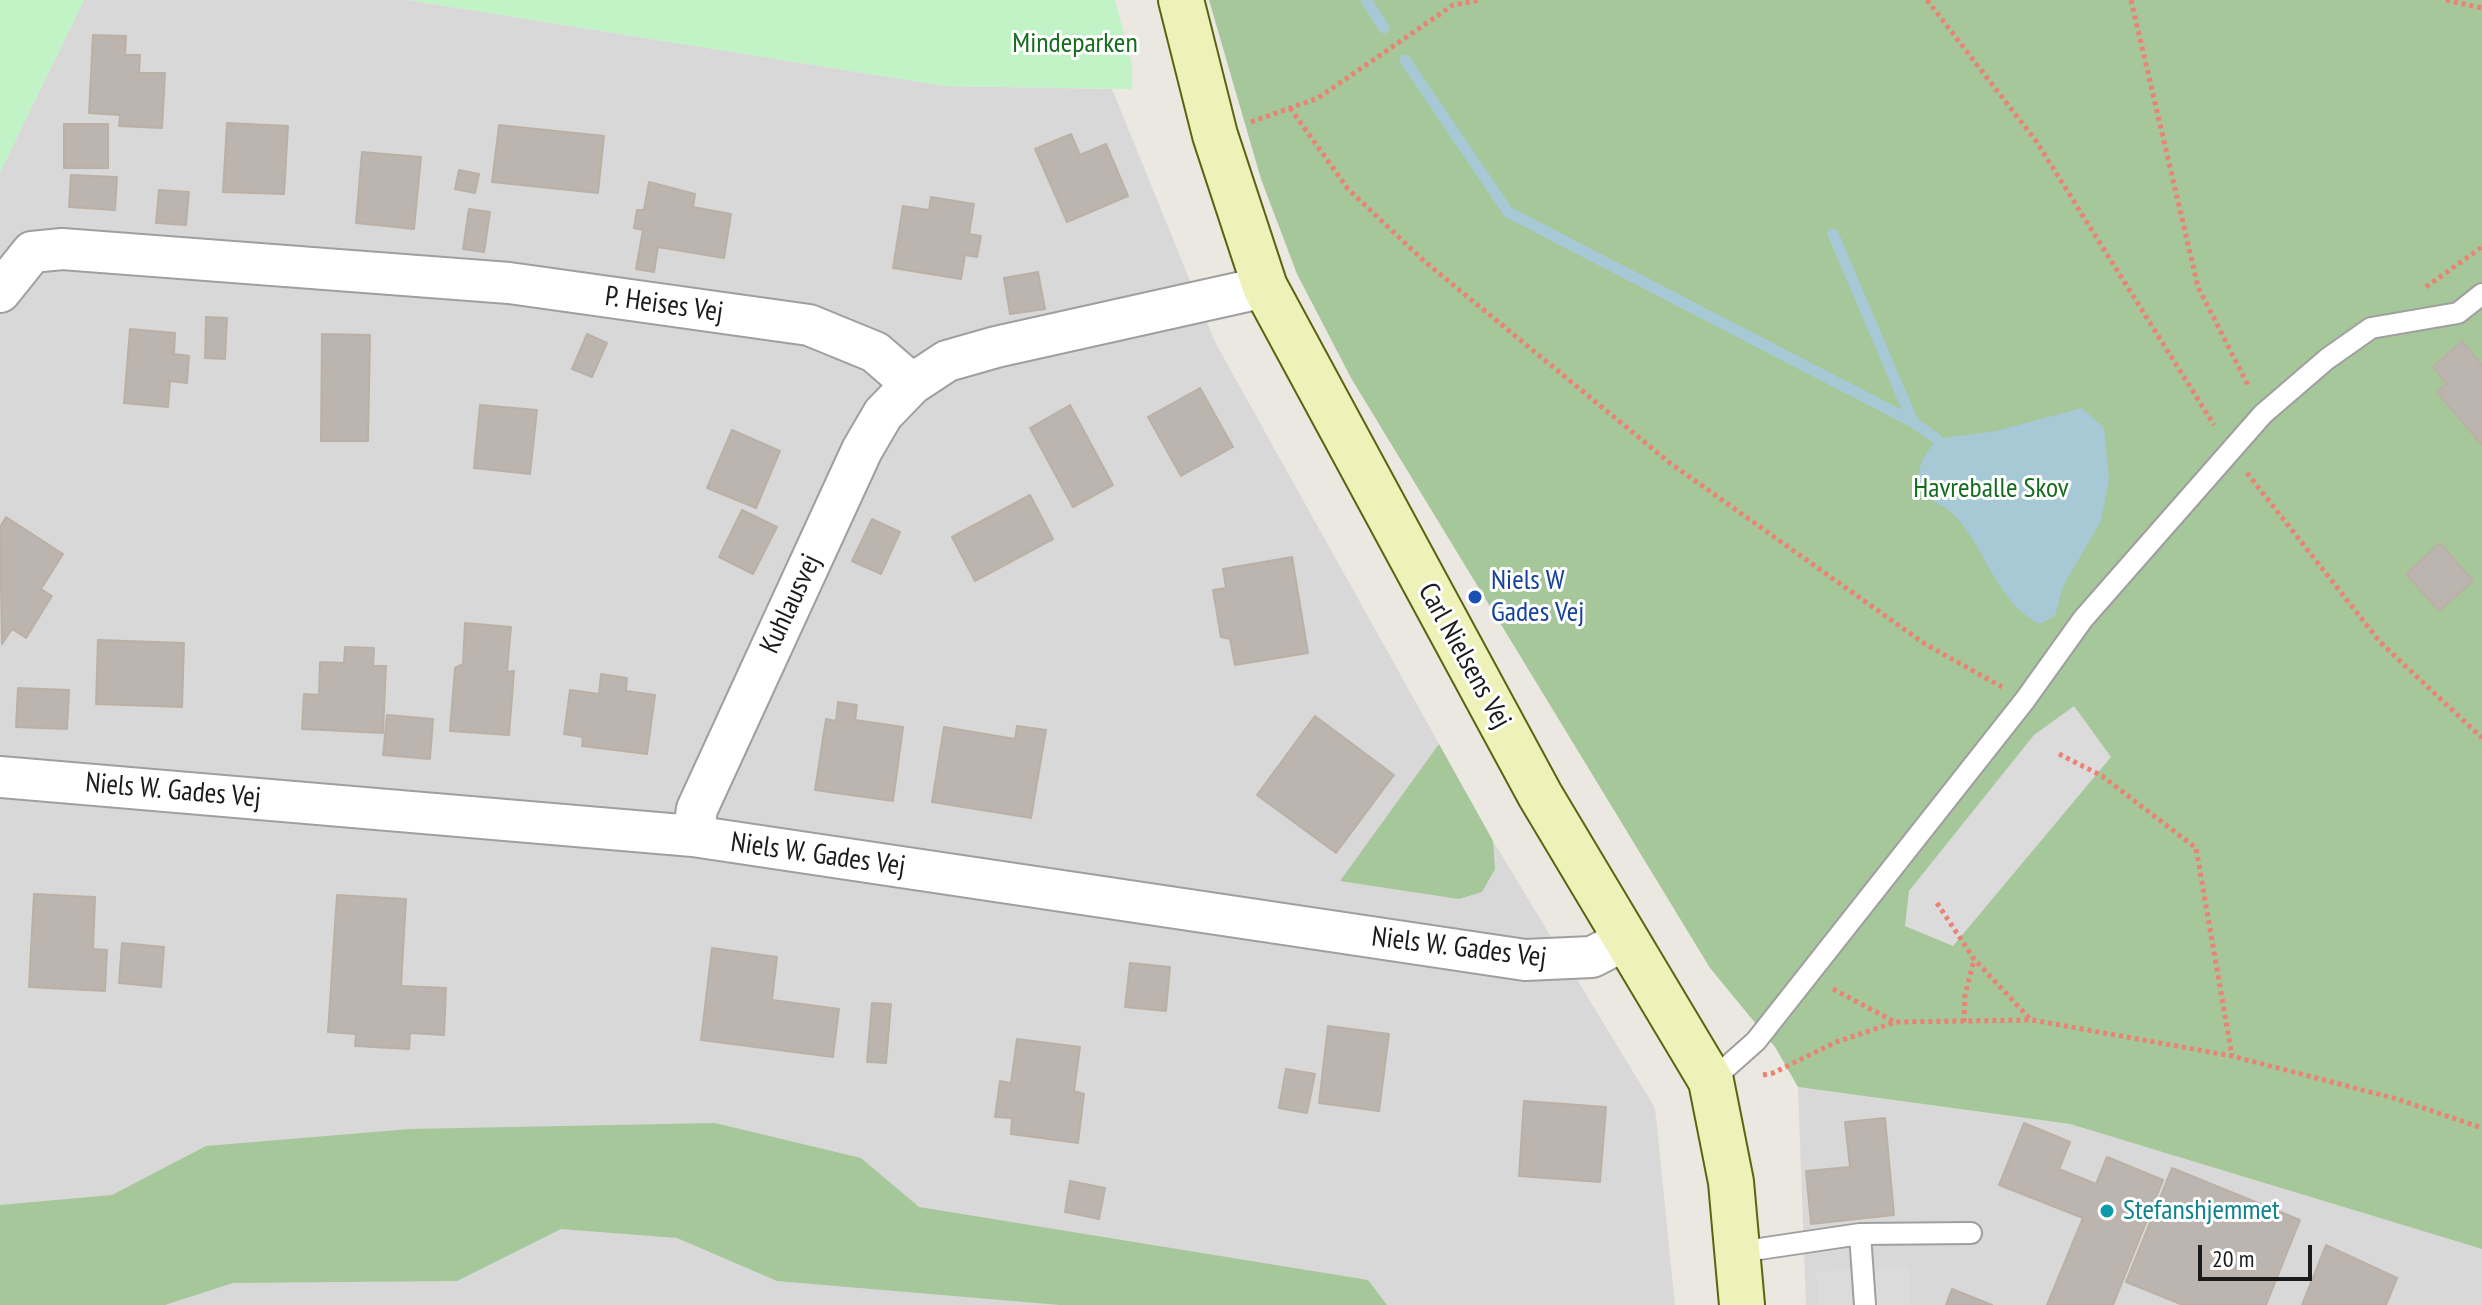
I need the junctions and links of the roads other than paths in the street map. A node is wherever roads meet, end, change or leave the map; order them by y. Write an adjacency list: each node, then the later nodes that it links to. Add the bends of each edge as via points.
1 (1181, 0): 2 (street, Carl Nielsens Vej, via 1215,135)
2 (1265, 287): 5 (street, via 996,347 947,361); 8 (street, Carl Nielsens Vej, via 1468,666)
3 (0, 292): 5 (street, P. Heises Vej, via 32,252 62,249 509,283 809,325 875,352)
4 (2482, 294): 9 (lane, via 2458,313 2371,328 2263,414 2083,619 1756,1041)
5 (912, 384): 7 (street, Kuhlausvej, via 883,414 862,450 697,809)
6 (0, 777): 7 (street, Niels W. Gades Vej)
7 (693, 836): 8 (street, Niels W. Gades Vej, via 1525,960 1592,957)
8 (1627, 939): 9 (street, Carl Nielsens Vej)
9 (1711, 1081): 12 (street, Carl Nielsens Vej)
10 (1971, 1233): 11 (lane)
11 (1860, 1234): 12 (lane); 14 (lane)
12 (1739, 1252): 13 (street, Carl Nielsens Vej)
13 (1742, 1305)
14 (1865, 1305)

